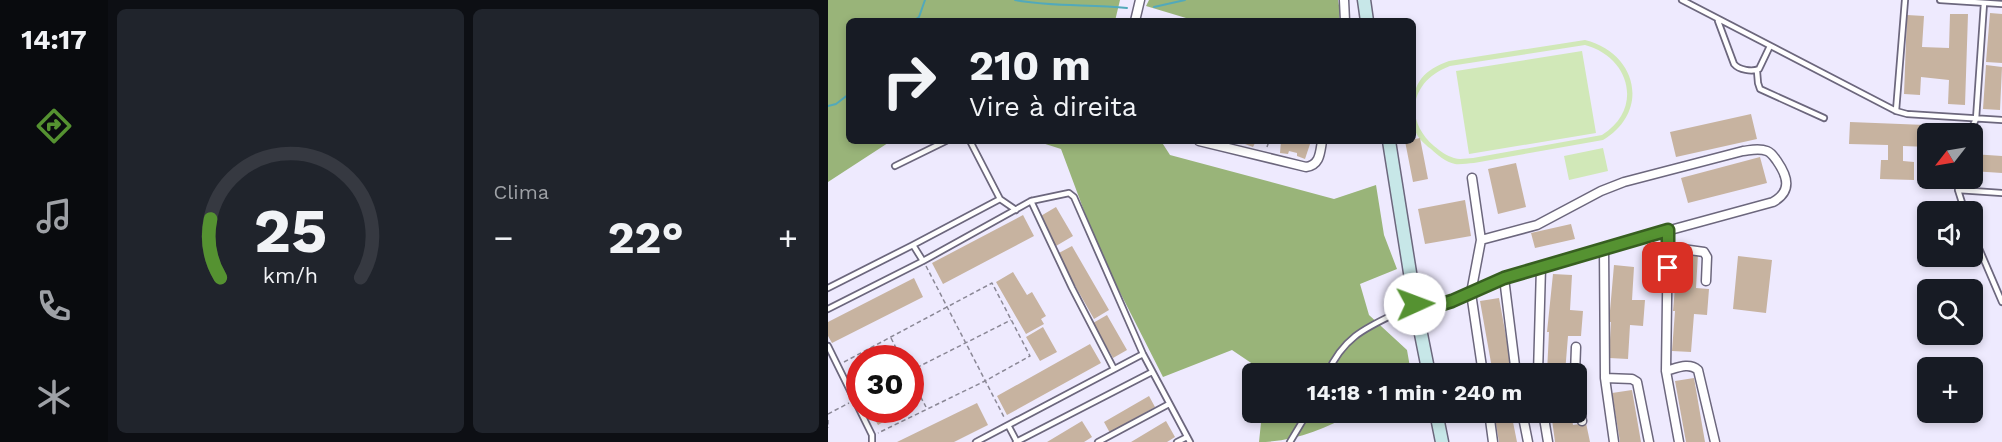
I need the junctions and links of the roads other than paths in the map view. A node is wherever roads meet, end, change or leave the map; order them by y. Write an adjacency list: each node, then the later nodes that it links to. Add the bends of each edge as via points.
1 (1140, 0): 10 (street)
2 (1344, 0): 11 (street)
3 (1364, 0): 12 (main road)
4 (1682, 0): 13 (lane)
5 (1905, 0): 16 (lane)
6 (1940, 0): 7 (lane)
7 (1971, 1): 8 (lane)
8 (1984, 3): 9 (lane); 18 (lane)
9 (2002, 4)
10 (1136, 18)
11 (1345, 18)
12 (1367, 18)
13 (1718, 20): 14 (lane); 15 (lane, via 1736,66)
14 (1770, 46): 15 (lane); 16 (lane)
15 (1757, 70): 17 (lane, via 1760,89)
16 (1896, 111): 18 (lane)
17 (1824, 118)
18 (1976, 119): 19 (lane); 20 (lane)
19 (2002, 120)
20 (1974, 123)
21 (940, 144): 26 (lane)
22 (972, 144): 30 (lane)
23 (1221, 144): 24 (street, via 1308,167 1318,160)
24 (1321, 144)
25 (1389, 144): 47 (main road)
26 (895, 166)
27 (1472, 178): 35 (street)
28 (1958, 190): 29 (lane); 32 (lane)
29 (2002, 193)
30 (1000, 199): 33 (lane); 36 (lane)
31 (1031, 201): 33 (lane); 51 (lane, via 1072,194); 58 (lane)
32 (1962, 201)
33 (1016, 210): 40 (lane)
34 (1668, 230): 35 (street, via 1773,202 1785,191 1788,181 1784,171 1770,152 1758,148 1743,151 1624,182 1537,225); 37 (street); 38 (street)
35 (1481, 240): 45 (street)
36 (913, 245): 40 (lane); 44 (lane)
37 (1604, 248): 41 (street); 61 (street)
38 (1668, 248): 43 (street, via 1704,252); 59 (street)
39 (1983, 258): 46 (lane)
40 (923, 261): 48 (lane)
41 (1540, 267): 42 (street); 56 (street)
42 (1504, 278): 45 (street); 55 (street)
43 (1706, 280)
44 (828, 288)
45 (1471, 293): 47 (street, via 1439,305); 54 (street)
46 (2002, 302)
47 (1415, 304): 52 (lane, via 1354,335); 53 (main road)
48 (828, 309)
49 (828, 346): 71 (lane)
50 (1576, 347): 57 (street)
51 (1143, 354): 58 (lane); 60 (lane)
52 (1332, 363)
53 (1427, 363)
54 (1481, 363)
55 (1515, 363)
56 (1538, 363)
57 (1575, 363)
58 (1114, 369): 68 (lane)
59 (1665, 371): 84 (street); 85 (street, via 1689,366 1698,370)
60 (1152, 372): 62 (lane); 73 (lane)
61 (1605, 378): 82 (street); 83 (street, via 1637,382)
62 (1169, 404): 69 (lane); 70 (lane)
63 (1301, 423): 77 (lane)
64 (1438, 423): 78 (main road)
65 (1490, 423): 79 (street)
66 (1524, 423): 80 (street)
67 (1545, 423): 81 (street)
68 (1008, 425): 72 (lane); 73 (lane)
69 (1109, 436): 74 (lane); 75 (lane)
70 (1188, 439): 76 (lane)
71 (872, 442)
72 (976, 442)
73 (1017, 442)
74 (1098, 442)
75 (1112, 442)
76 (1177, 442)
77 (1290, 442)
78 (1442, 442)
79 (1493, 442)
80 (1528, 442)
81 (1548, 442)
82 (1614, 442)
83 (1649, 442)
84 (1679, 442)
85 (1715, 442)

